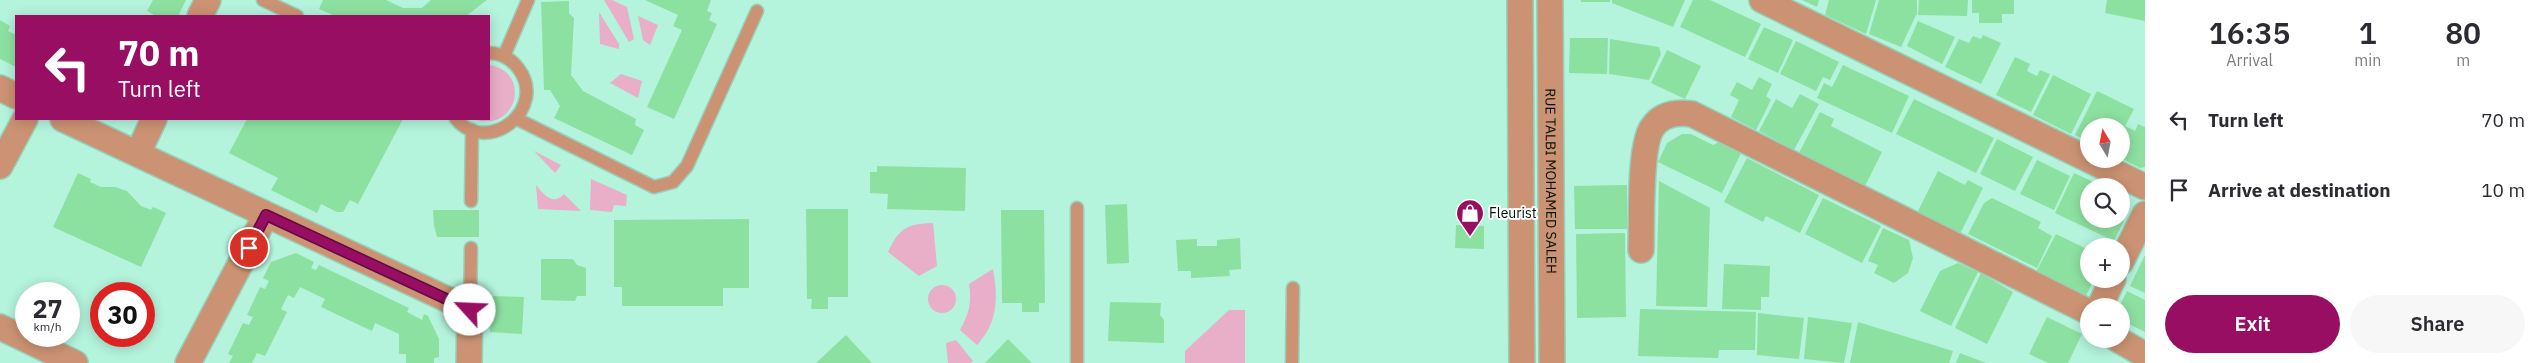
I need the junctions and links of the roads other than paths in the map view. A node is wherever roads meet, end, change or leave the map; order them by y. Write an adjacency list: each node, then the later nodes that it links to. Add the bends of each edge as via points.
1 (208, 0): 9 (street)
2 (263, 0): 7 (lane)
3 (528, 0): 12 (lane)
4 (1520, 0): 42 (street)
5 (1550, 0): 43 (street, RUE TALBI MOHAMED SALEH)
6 (1762, 0): 23 (street)
7 (278, 8): 10 (lane)
8 (757, 11): 15 (lane, via 688,166 673,182 654,187)
9 (200, 15)
10 (295, 15)
11 (490, 52): 12 (lane)
12 (504, 56): 15 (lane, via 514,63 526,84 523,109)
13 (0, 88): 14 (street)
14 (15, 96)
15 (517, 119): 20 (lane, via 495,132)
16 (24, 120): 22 (street)
17 (65, 120): 21 (street)
18 (154, 120): 21 (street)
19 (457, 120): 20 (lane)
20 (472, 130): 24 (lane)
21 (138, 153): 26 (street)
22 (0, 166)
23 (2145, 187)
24 (471, 201)
25 (1077, 208): 40 (lane)
26 (266, 215): 33 (street); 38 (street)
27 (2144, 218): 28 (street)
28 (2130, 245)
29 (471, 248): 33 (lane)
30 (1641, 250): 32 (street, via 1645,146 1652,128 1666,116 1680,112 1692,114)
31 (1293, 288): 41 (lane)
32 (2080, 308)
33 (470, 310): 39 (street)
34 (0, 326): 37 (street)
35 (2130, 346): 36 (street)
36 (2145, 354)
37 (75, 363)
38 (188, 363)
39 (469, 363)
40 (1077, 363)
41 (1292, 363)
42 (1522, 363)
43 (1552, 363)

